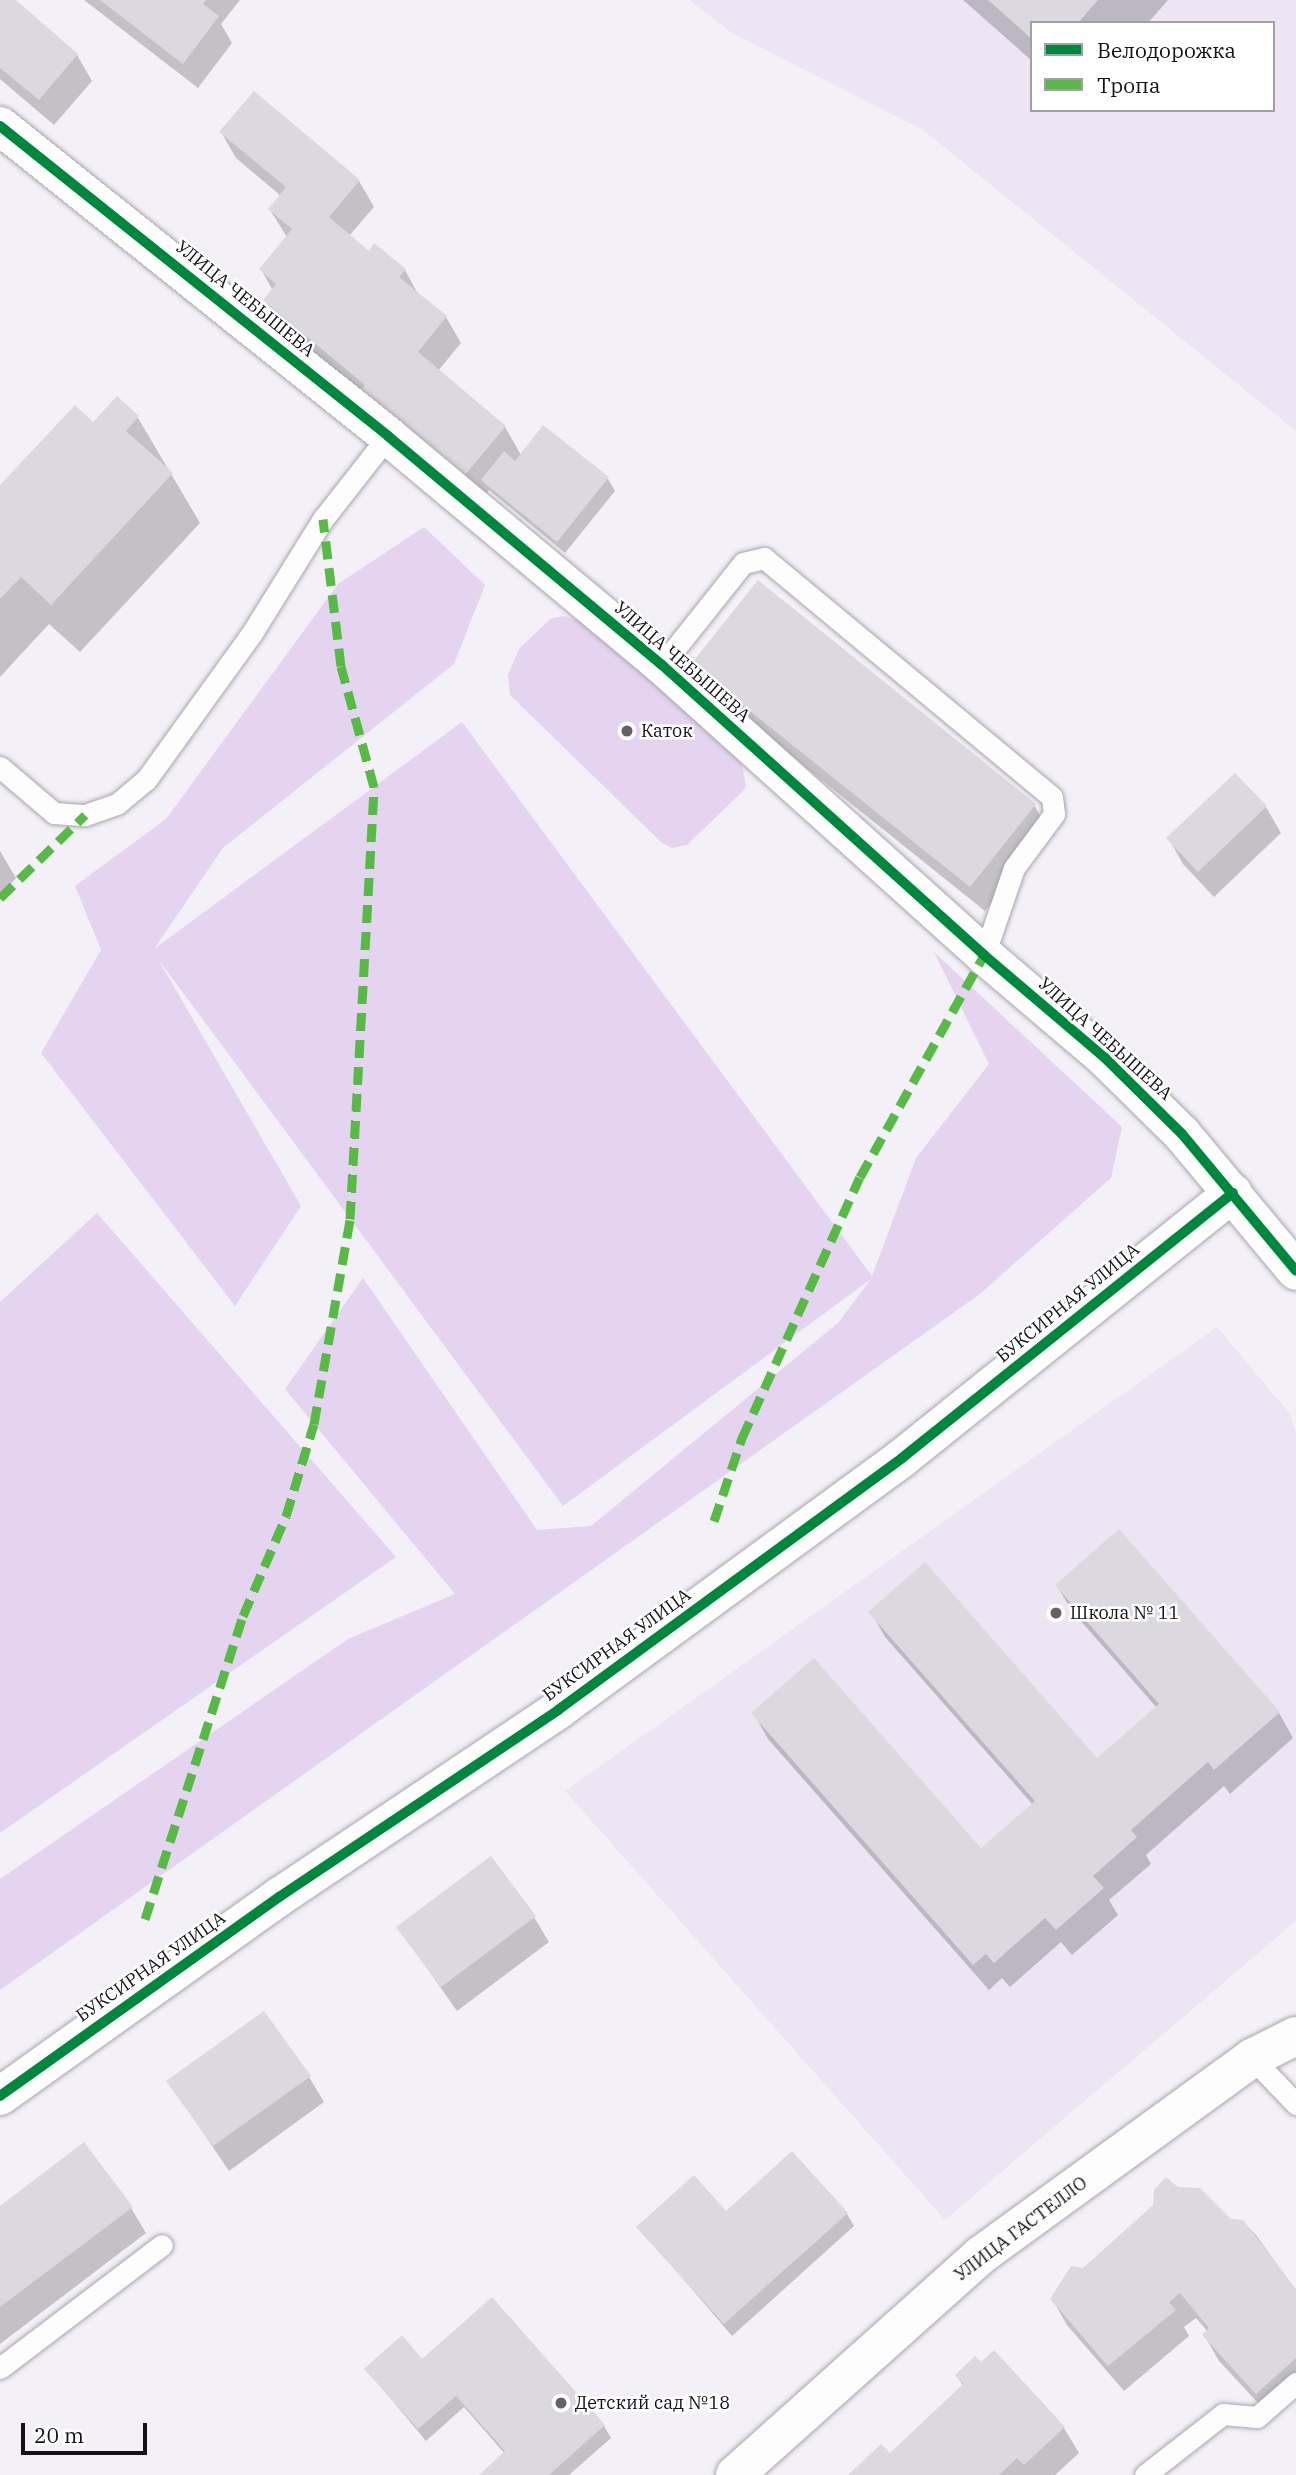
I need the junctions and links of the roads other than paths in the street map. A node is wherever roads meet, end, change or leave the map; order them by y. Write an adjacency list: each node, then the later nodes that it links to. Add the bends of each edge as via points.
1 (0, 126): 2 (street, УЛИЦА ЧЕБЫШЕВА)
2 (388, 436): 3 (street, УЛИЦА ЧЕБЫШЕВА); 4 (lane, via 323,519 252,633 146,780 117,804 85,815 54,813)
3 (662, 666): 5 (street, УЛИЦА ЧЕБЫШЕВА); 5 (lane, via 743,563 764,558 1052,797 1055,814 1014,868)
4 (0, 767)
5 (984, 955): 6 (street, УЛИЦА ЧЕБЫШЕВА, via 1105,1058)
6 (1233, 1193): 7 (street, УЛИЦА ЧЕБЫШЕВА); 10 (street, БУКСИРНАЯ УЛИЦА, via 816,1522 558,1710 279,1897)
7 (1296, 1271)
8 (1296, 2036): 9 (street, УЛИЦА ГАСТЕЛЛО)
9 (1252, 2058): 11 (lane); 15 (street, УЛИЦА ГАСТЕЛЛО, via 981,2255)
10 (0, 2096)
11 (1296, 2104)
12 (162, 2245): 13 (lane)
13 (0, 2368)
14 (1296, 2383): 16 (lane, via 1257,2417 1223,2414)
15 (735, 2475)
16 (1145, 2475)

